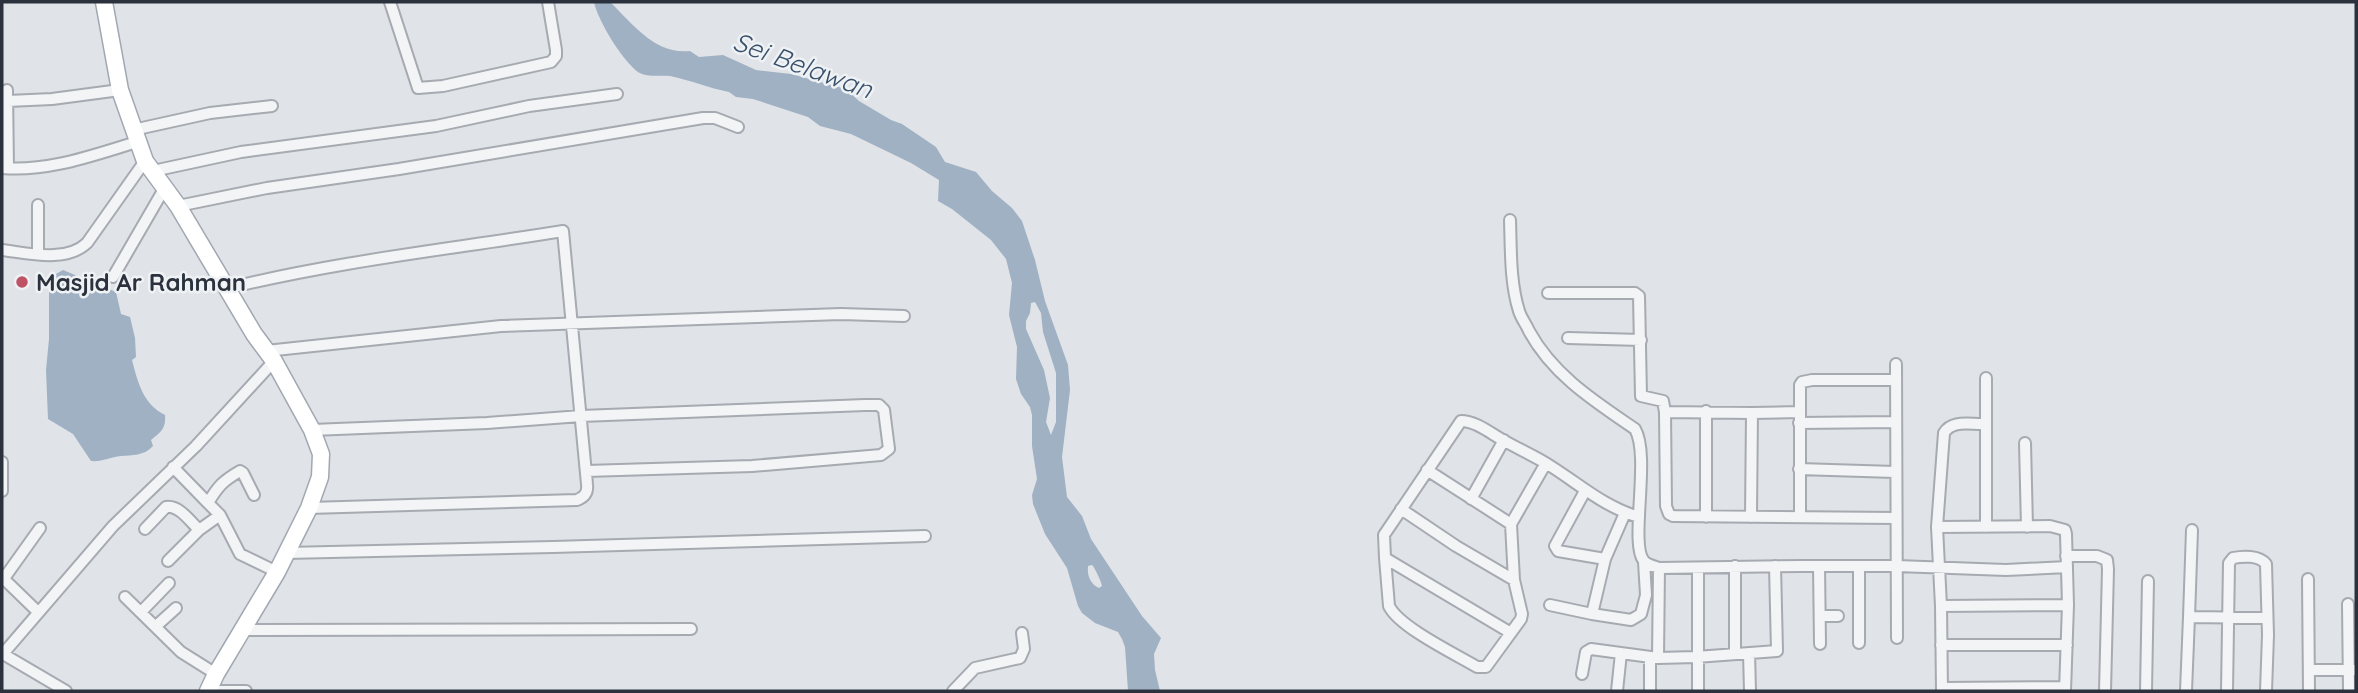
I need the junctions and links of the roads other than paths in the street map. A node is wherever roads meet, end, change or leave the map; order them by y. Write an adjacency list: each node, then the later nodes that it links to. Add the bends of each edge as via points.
1 (107, 2): 4 (main road)
2 (390, 2): 3 (street, via 418,88 551,62 556,50)
3 (548, 2)
4 (120, 90): 8 (main road); 10 (street, via 52,99 8,96)
5 (617, 94): 9 (street, via 529,106 436,126)
6 (272, 106): 8 (street, via 210,113)
7 (738, 127): 13 (street, via 704,118)
8 (135, 136): 9 (main road); 10 (street, via 73,162)
9 (149, 166): 11 (main road); 16 (street, via 80,250)
10 (5, 168)
11 (164, 189): 13 (main road); 17 (street)
12 (38, 205): 16 (street)
13 (178, 206): 18 (main road)
14 (1510, 220): 55 (street, via 1519,312 1536,345 1592,401 1638,435)
15 (2, 250): 16 (street)
16 (38, 254)
17 (113, 277)
18 (229, 288): 21 (street, via 368,260 563,231); 24 (main road)
19 (1548, 293): 23 (street, via 1634,293 1640,301)
20 (904, 316): 21 (street)
21 (573, 323): 24 (street, via 501,326); 31 (street)
22 (1568, 338): 23 (street)
23 (1641, 340): 29 (street, via 1641,396 1662,401)
24 (270, 356): 35 (main road); 40 (street, via 196,446)
25 (1896, 364): 27 (street)
26 (1986, 378): 34 (street)
27 (1896, 380): 32 (street, via 1802,382); 33 (street)
28 (1706, 411): 29 (street); 30 (street); 56 (street)
29 (1665, 412): 56 (street, via 1668,511 1673,516)
30 (1752, 413): 32 (street); 57 (street)
31 (581, 416): 35 (street); 43 (street); 43 (street, via 879,405 884,410 889,446 881,455 765,465)
32 (1799, 418): 33 (street); 41 (street)
33 (1896, 422): 44 (street)
34 (1986, 424): 60 (street, via 1954,424 1944,433); 61 (street)
35 (312, 430): 50 (main road, via 322,467)
36 (1504, 440): 39 (street); 42 (street, via 1461,421); 48 (street)
37 (2025, 443): 62 (street)
38 (2, 462): 45 (street)
39 (1545, 463): 46 (street); 59 (street)
40 (173, 467): 49 (street); 93 (street, via 113,526)
41 (1799, 469): 44 (street); 54 (street)
42 (1427, 470): 48 (street); 51 (street)
43 (586, 471): 50 (street, via 587,490 578,500)
44 (1895, 472): 58 (street)
45 (2, 491)
46 (1586, 491): 52 (street); 70 (street, via 1556,549)
47 (254, 495): 49 (street, via 240,471 218,486)
48 (1471, 499): 59 (street)
49 (208, 503): 53 (street)
50 (309, 508): 68 (main road)
51 (1401, 509): 69 (street, via 1384,536); 84 (street)
52 (1625, 513): 55 (street); 70 (street)
53 (220, 515): 65 (street); 82 (street, via 240,554)
54 (1800, 516): 57 (street); 58 (street)
55 (1639, 517): 72 (street)
56 (1706, 517): 57 (street)
57 (1751, 517)
58 (1896, 518): 78 (street)
59 (1511, 524): 84 (street)
60 (1937, 527): 61 (street); 81 (street)
61 (1986, 527): 62 (street)
62 (2026, 527): 73 (street, via 2064,530)
63 (40, 528): 93 (street, via 5,577)
64 (145, 528): 65 (street, via 170,506)
65 (199, 530): 71 (street)
66 (2192, 530): 98 (street)
67 (925, 536): 68 (street)
68 (286, 553): 82 (main road)
69 (1385, 558): 105 (street); 105 (street, via 1389,606 1407,625 1482,668)
70 (1605, 559): 95 (street)
71 (168, 561)
72 (1644, 562): 79 (street); 95 (street, via 1646,596 1641,614 1631,620)
73 (2066, 562): 81 (street, via 2006,570); 90 (street); 133 (street, via 2097,556 2107,560)
74 (1735, 566): 75 (street); 80 (street); 112 (street)
75 (1775, 566): 76 (street); 113 (street, via 1777,651)
76 (1819, 566): 77 (street); 96 (street)
77 (1859, 566): 78 (street); 107 (street)
78 (1897, 566): 81 (street); 106 (street)
79 (1658, 568): 80 (street); 115 (street)
80 (1698, 568): 116 (street)
81 (1939, 568): 91 (street)
82 (277, 572): 102 (main road)
83 (2308, 579): 117 (street)
84 (1514, 580): 105 (street, via 1522,614)
85 (2148, 581): 134 (street)
86 (169, 583): 94 (street)
87 (125, 597): 94 (street)
88 (2348, 604): 118 (street)
89 (1550, 605): 95 (street)
90 (2067, 605): 91 (street); 109 (street)
91 (1941, 606): 110 (street)
92 (176, 608): 101 (street)
93 (38, 612): 114 (street)
94 (141, 612): 101 (street)
95 (1592, 614)
96 (1820, 617): 97 (street); 108 (street)
97 (1838, 617)
98 (2189, 617): 99 (street); 135 (street)
99 (2228, 617): 100 (street); 100 (street, via 2229,563 2238,557 2259,558 2266,564); 136 (street)
100 (2267, 618): 137 (street)
101 (156, 626): 119 (street, via 181,652)
102 (242, 629): 103 (street); 119 (main road)
103 (691, 629)
104 (1023, 633): 128 (street, via 1020,658 975,668)
105 (1511, 633)
106 (1897, 638)
107 (1859, 643)
108 (1820, 644)
109 (2067, 645): 110 (street); 124 (street)
110 (1941, 646): 121 (street)
111 (1621, 653): 115 (street); 120 (street, via 1587,650); 129 (street)
112 (1735, 653): 113 (street); 116 (street)
113 (1749, 653): 132 (street)
114 (3, 654): 125 (street)
115 (1654, 657): 116 (street); 130 (street)
116 (1696, 657): 131 (street)
117 (2309, 670): 118 (street); 138 (street)
118 (2352, 670): 139 (street)
119 (216, 674): 126 (main road)
120 (1582, 674)
121 (1942, 689): 122 (street)
122 (1986, 689): 123 (street)
123 (2026, 689): 124 (street)
124 (2065, 689)
125 (66, 691)
126 (208, 691): 127 (street)
127 (246, 691)
128 (953, 691)
129 (1617, 691)
130 (1650, 691)
131 (1698, 691)
132 (1750, 691)
133 (2105, 691)
134 (2146, 691)
135 (2186, 691)
136 (2227, 691)
137 (2266, 691)
138 (2309, 691)
139 (2349, 691)

